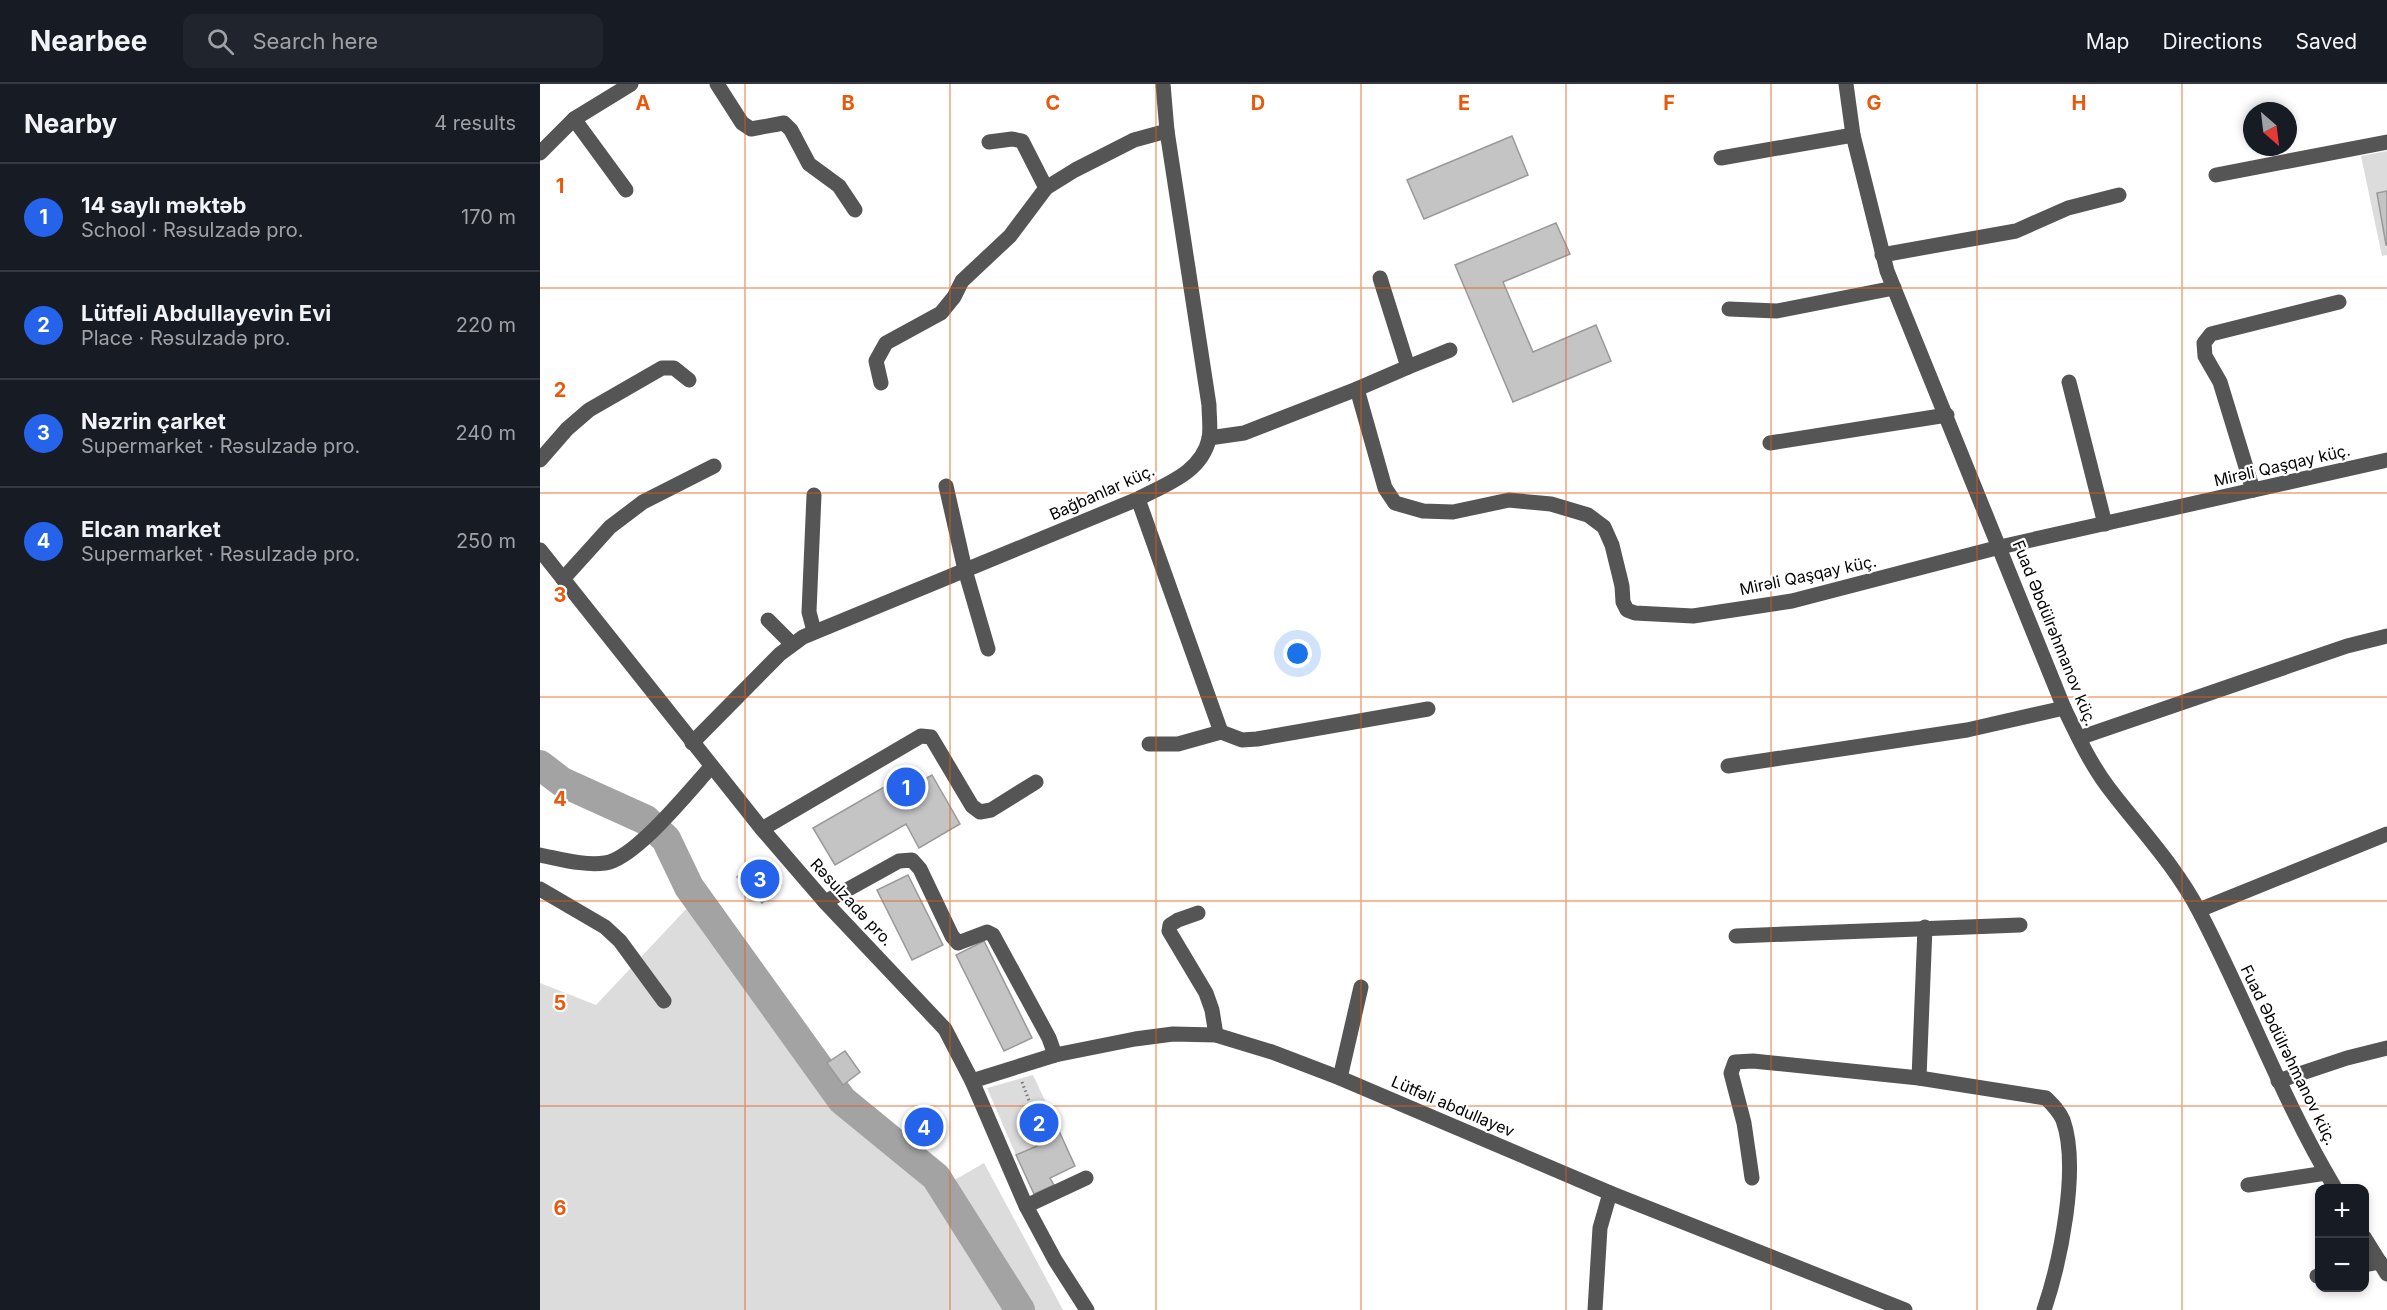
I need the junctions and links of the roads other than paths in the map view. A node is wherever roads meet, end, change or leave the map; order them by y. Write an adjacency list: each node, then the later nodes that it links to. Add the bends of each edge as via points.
1 (717, 84): 16 (street, via 742,123 752,129 784,123 809,164 839,186)
2 (1163, 84): 6 (street, Bağbanlar küç.)
3 (1846, 84): 7 (street, Fuad Əbdülrəhmanov küç.)
4 (624, 85): 5 (street)
5 (574, 119): 10 (street); 14 (street)
6 (1167, 131): 13 (street, via 1134,140); 29 (street, Bağbanlar küç., via 1209,405)
7 (1853, 135): 11 (street); 17 (street, Fuad Əbdülrəhmanov küç.)
8 (990, 142): 13 (street, via 1022,141)
9 (2387, 142): 12 (street)
10 (540, 153)
11 (1721, 158)
12 (2216, 175)
13 (1046, 188): 26 (street, via 1010,236 962,281 941,313 886,343 876,361)
14 (626, 190)
15 (2119, 195): 17 (street, via 2068,208 2016,231)
16 (855, 210)
17 (1882, 255): 19 (street, Fuad Əbdülrəhmanov küç.)
18 (1380, 278): 23 (street)
19 (1894, 288): 21 (street, via 1777,311); 28 (street, Fuad Əbdülrəhmanov küç.)
20 (2339, 302): 35 (street, via 2211,334 2204,344 2205,356 2220,382)
21 (1729, 309)
22 (1450, 350): 23 (street)
23 (1408, 367): 27 (street)
24 (689, 380): 32 (street, via 674,368 662,368 589,410)
25 (2069, 382): 38 (street)
26 (881, 383)
27 (1357, 389): 29 (street, via 1244,434); 39 (street, Mirəli Qaşqay küç., via 1385,488 1395,503 1423,512 1453,512 1509,500 1551,504 1588,515 1604,527 1612,545 1623,602 1627,610 1635,613 1693,616 1792,601)
28 (1947, 415): 30 (street); 39 (street, Fuad Əbdülrəhmanov küç.)
29 (1209, 438): 37 (street, Bağbanlar küç., via 1201,459 1186,474)
30 (1770, 443)
31 (2387, 459): 35 (street, Mirəli Qaşqay küç.)
32 (540, 460)
33 (714, 466): 42 (street, via 643,502 610,527)
34 (946, 486): 41 (street)
35 (2253, 490): 38 (street, Mirəli Qaşqay küç.)
36 (814, 495): 44 (street, via 809,612)
37 (1138, 499): 41 (street, Bağbanlar küç.); 50 (street)
38 (2105, 524): 39 (street, Mirəli Qaşqay küç.)
39 (2000, 547): 48 (street, Fuad Əbdülrəhmanov küç.)
40 (540, 550): 42 (street, Rəsulzadə pro.)
41 (965, 570): 44 (street, Bağbanlar küç.); 47 (street)
42 (563, 579): 52 (street, Rəsulzadə pro.)
43 (768, 620): 46 (street)
44 (814, 631): 46 (street, Bağbanlar küç.)
45 (2387, 636): 51 (street, via 2347,646)
46 (792, 644): 52 (street, Bağbanlar küç.)
47 (988, 649)
48 (2064, 708): 51 (street, Fuad Əbdülrəhmanov küç.); 54 (street, via 1967,730)
49 (1428, 709): 50 (street, via 1257,739 1242,740)
50 (1221, 732): 53 (street, via 1179,744)
51 (2079, 738): 62 (street, Fuad Əbdülrəhmanov küç., via 2107,786 2167,860)
52 (692, 743): 55 (street, Rəsulzadə pro.)
53 (1149, 744)
54 (1728, 766)
55 (711, 767): 57 (street, Rəsulzadə pro.); 59 (street, via 647,836 620,858 593,864)
56 (1036, 782): 57 (street, via 991,810 980,812 972,806 931,737 921,736)
57 (762, 830): 61 (street, Rəsulzadə pro.)
58 (2387, 834): 62 (street)
59 (540, 855)
60 (540, 889): 68 (street, via 605,927 620,941)
61 (825, 902): 71 (street, via 899,861 912,860 958,943 987,932 993,935); 74 (street, Rəsulzadə pro., via 945,1029)
62 (2199, 910): 75 (street, Fuad Əbdülrəhmanov küç.)
63 (1198, 914): 69 (street, via 1178,920 1170,925 1169,931 1206,993)
64 (2020, 925): 65 (street)
65 (1925, 927): 66 (street); 73 (street)
66 (1736, 936)
67 (1361, 987): 72 (street)
68 (664, 1001)
69 (1216, 1035): 71 (street, Lütfəli abdullayev, via 1173,1034); 72 (street, Lütfəli abdullayev)
70 (2387, 1048): 75 (street)
71 (1055, 1055): 74 (street, Lütfəli abdullayev)
72 (1340, 1078): 81 (street, Lütfəli abdullayev)
73 (1919, 1078): 78 (street, via 1735,1062 1731,1073); 89 (street, via 2046,1098 2055,1107 2068,1143 2069,1185 2062,1238)
74 (972, 1081): 82 (street, Rəsulzadə pro.)
75 (2278, 1081): 76 (street, Fuad Əbdülrəhmanov küç.)
76 (2326, 1173): 79 (street, Fuad Əbdülrəhmanov küç.); 80 (street)
77 (1086, 1178): 82 (street)
78 (1752, 1178)
79 (2333, 1184)
80 (2248, 1185)
81 (1610, 1193): 85 (street, Lütfəli abdullayev); 87 (street, via 1600,1228)
82 (1026, 1206): 86 (street, Rəsulzadə pro.)
83 (2364, 1238): 84 (street)
84 (2377, 1267)
85 (1877, 1304): 88 (street, Lütfəli abdullayev)
86 (1087, 1310)
87 (1595, 1310)
88 (1905, 1310)
89 (2044, 1310)

